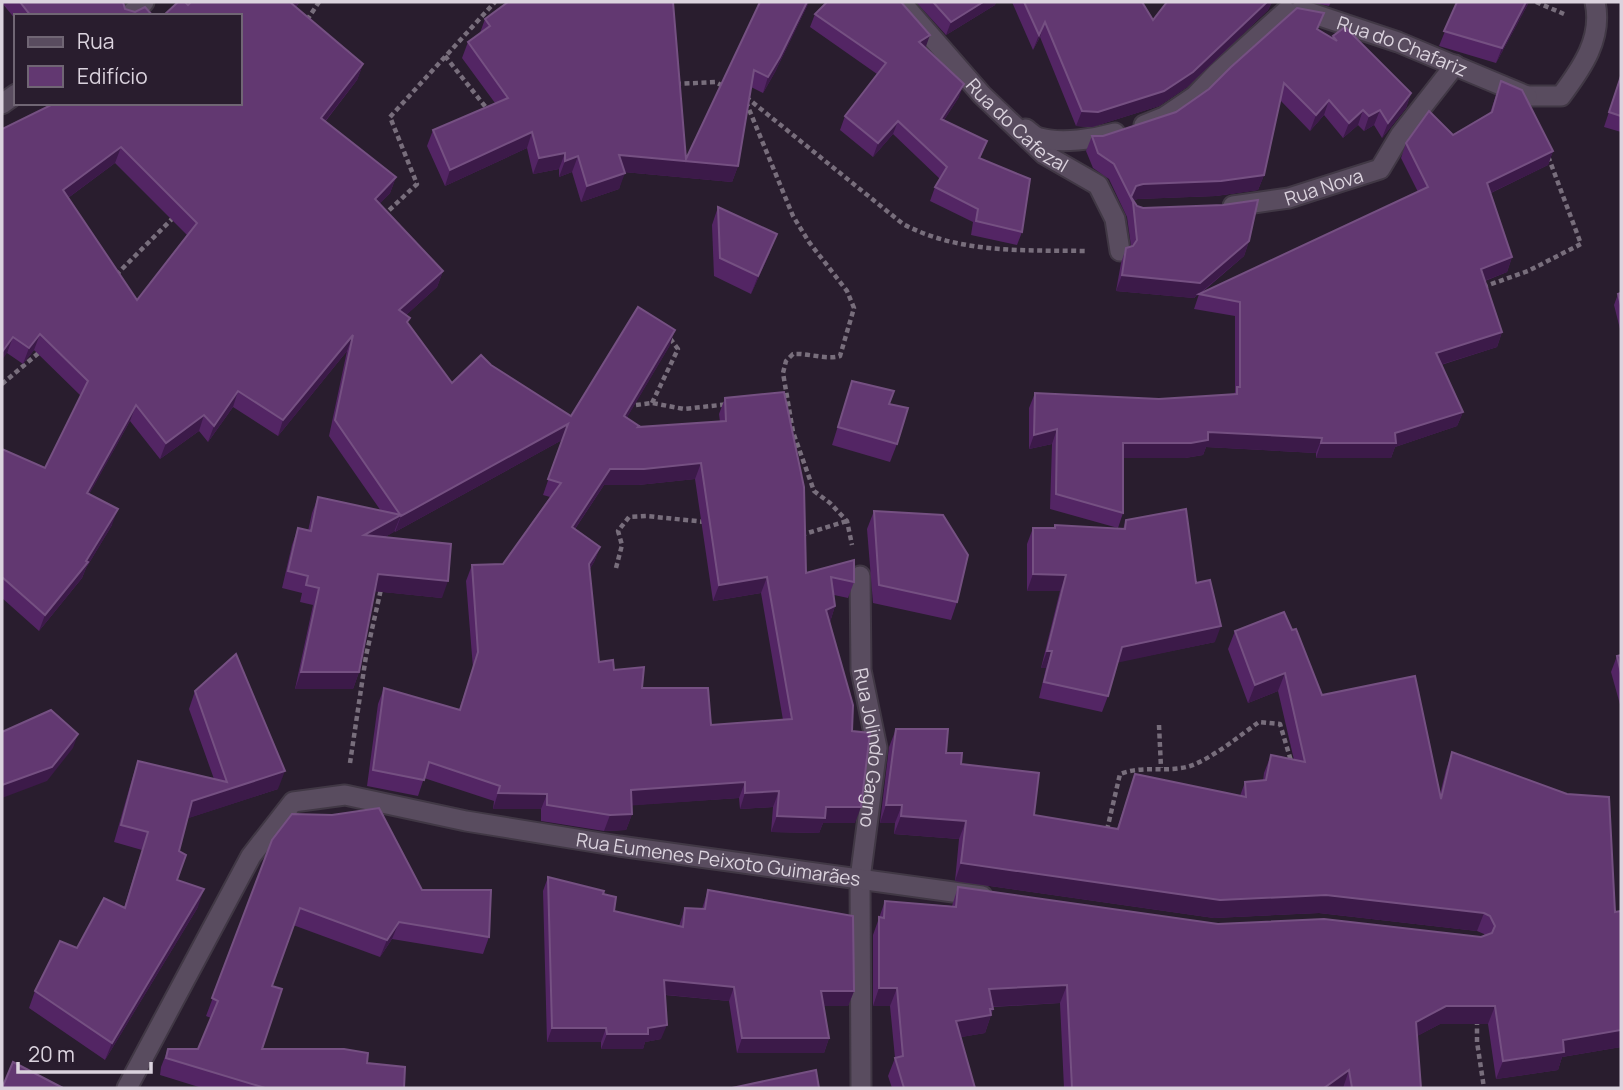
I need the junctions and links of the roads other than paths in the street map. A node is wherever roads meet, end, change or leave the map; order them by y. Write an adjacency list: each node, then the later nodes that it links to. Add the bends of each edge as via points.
1 (144, 2): 5 (street)
2 (901, 2): 7 (street, Rua do Cafezal)
3 (1594, 2): 6 (street, Rua do Chafariz, via 1598,27 1584,65 1561,96 1527,96)
4 (1281, 6): 6 (street, Rua do Chafariz); 7 (street, via 1195,96 1164,117 1094,139 1072,139 1039,138)
5 (130, 14)
6 (1455, 65): 8 (street, Rua Nova, via 1380,169 1289,198)
7 (1003, 115): 9 (street, Rua do Cafezal, via 1044,154 1098,185 1115,219)
8 (1217, 208)
9 (1120, 251)
10 (860, 576): 11 (street, Rua Jolindo Gagno, via 861,670 877,748)
11 (860, 879): 12 (street, Rua Eumenes Peixoto Guimarães); 13 (street, Rua Eumenes Peixoto Guimarães, via 581,840 345,795 293,802 251,856); 14 (street, Rua Jolindo Gagno)
12 (1007, 900)
13 (127, 1088)
14 (861, 1088)

